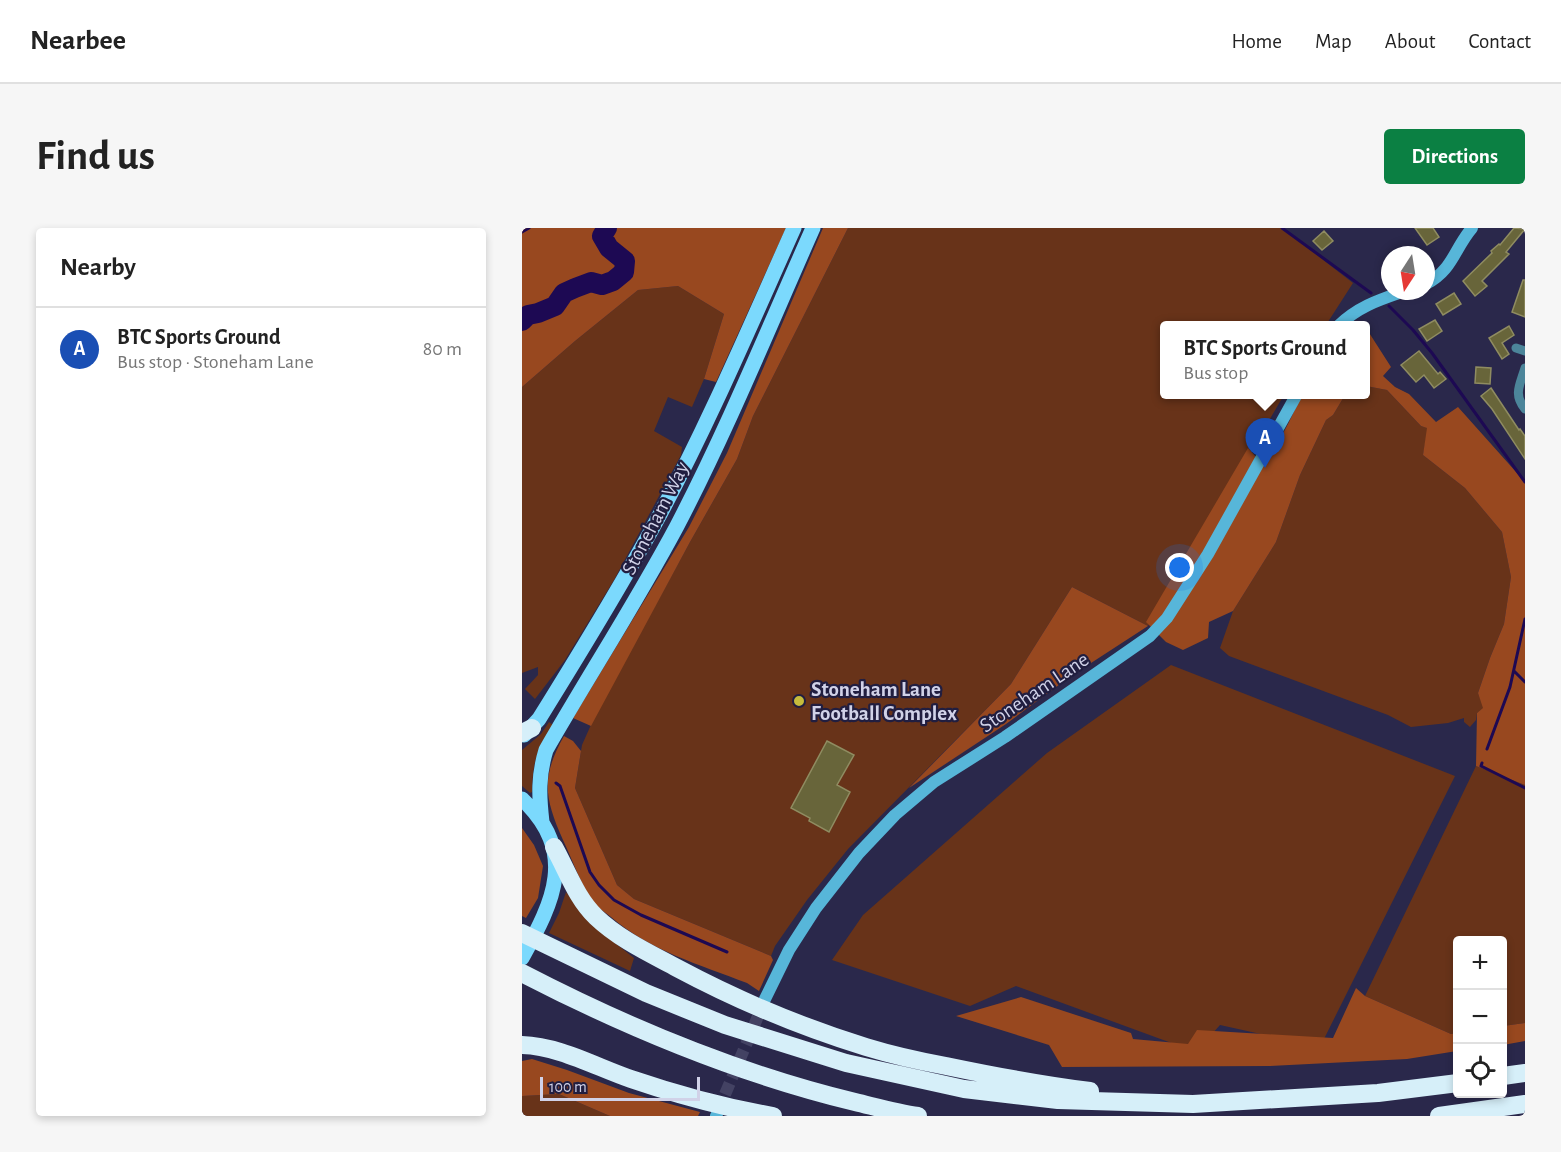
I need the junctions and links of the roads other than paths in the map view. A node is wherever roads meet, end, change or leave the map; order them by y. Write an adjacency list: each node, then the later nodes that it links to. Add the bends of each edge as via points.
1 (794, 228): 10 (main road, Stoneham Way, via 719,396 657,519 539,719)
2 (813, 228): 12 (main road, Stoneham Way, via 677,525 546,750 539,780)
3 (1472, 228): 4 (street, via 1443,273)
4 (1435, 278)
5 (1381, 299): 6 (street, via 1358,309)
6 (1344, 321)
7 (1525, 368): 9 (street, via 1518,391)
8 (1294, 399): 17 (street, Stoneham Lane, via 1208,554 1167,618 1150,636 934,782 895,815 816,908 789,950)
9 (1525, 409)
10 (525, 733)
11 (522, 800): 12 (main road)
12 (542, 822): 13 (main road)
13 (554, 847): 15 (main road, via 555,872 549,905); 22 (highway, via 585,903 618,935 703,981 808,1027 878,1050 996,1077)
14 (522, 933): 22 (highway, via 646,993 725,1025 846,1063 964,1089 1058,1101)
15 (522, 958)
16 (525, 975): 25 (highway, via 631,1026 711,1058 818,1093)
17 (765, 999)
18 (522, 1045): 24 (highway, via 537,1045 678,1093)
19 (1525, 1073): 20 (highway)
20 (1507, 1075)
21 (1453, 1084): 22 (highway, via 1378,1093)
22 (1193, 1104)
23 (1525, 1104): 26 (highway)
24 (773, 1116)
25 (918, 1116)
26 (1439, 1116)

